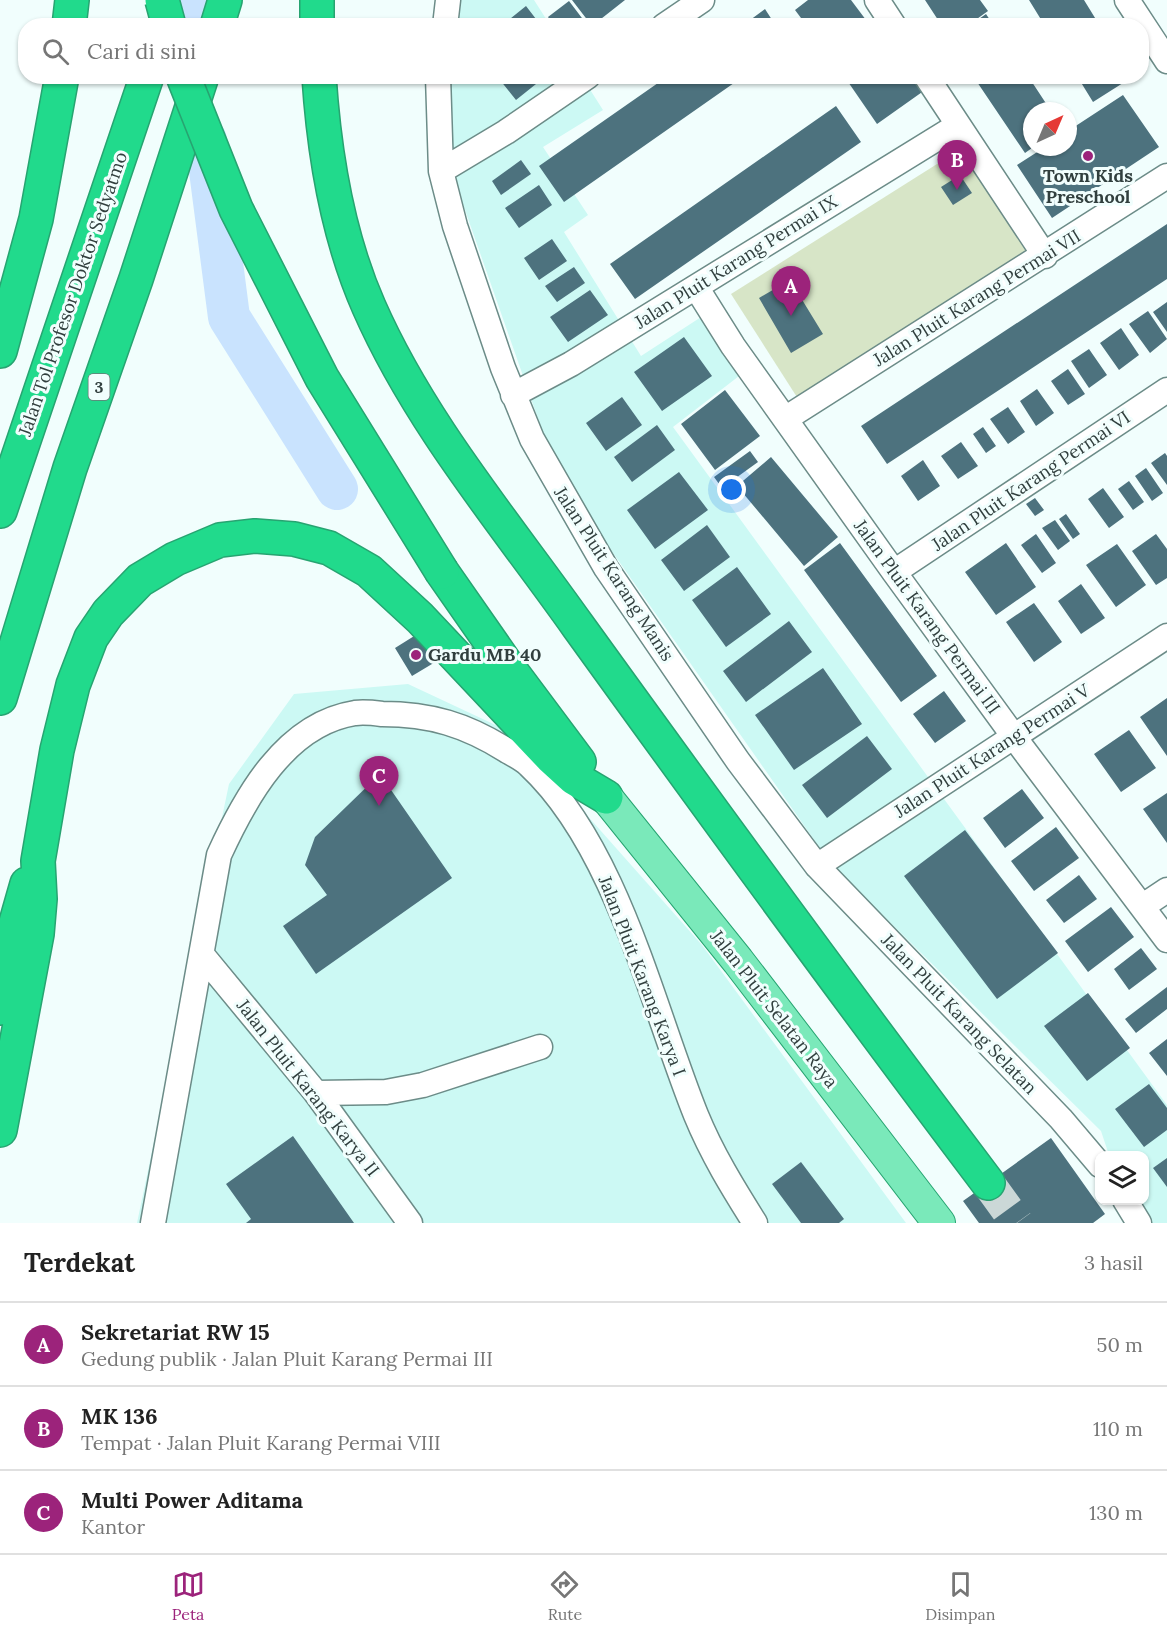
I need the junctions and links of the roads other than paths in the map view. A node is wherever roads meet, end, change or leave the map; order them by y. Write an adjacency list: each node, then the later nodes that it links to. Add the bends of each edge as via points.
1 (72, 0): 10 (highway)
2 (162, 0): 11 (highway, bridge)
3 (173, 0): 12 (highway)
4 (225, 0): 13 (highway)
5 (317, 0): 14 (highway)
6 (448, 0): 15 (street)
7 (702, 0): 16 (street)
8 (877, 0): 17 (street)
9 (1127, 0): 18 (street)
10 (70, 18)
11 (165, 18)
12 (169, 18)
13 (219, 18)
14 (317, 18)
15 (446, 18)
16 (676, 18)
17 (889, 18)
18 (1139, 18)
19 (1149, 34): 20 (street)
20 (1167, 61)
21 (61, 84): 34 (highway, via 36,219)
22 (144, 84): 38 (highway, Jalan Tol Profesor Doktor Sedyatmo)
23 (186, 84): 43 (highway, bridge, via 236,209 322,378 442,572)
24 (199, 84): 41 (highway, 3, via 70,468)
25 (320, 84): 55 (highway, via 324,141 339,216 368,306 418,402 756,872)
26 (438, 84): 30 (street, Jalan Pluit Karang Manis)
27 (576, 84): 30 (street)
28 (931, 84): 29 (street)
29 (957, 126): 32 (street); 33 (street, Jalan Pluit Karang Permai IX)
30 (441, 171): 36 (street, Jalan Pluit Karang Manis, via 455,226)
31 (1167, 176): 32 (street, Jalan Pluit Karang Permai VII)
32 (1045, 256): 37 (street, Jalan Pluit Karang Permai VII)
33 (696, 287): 36 (street, Jalan Pluit Karang Permai IX); 37 (street, Jalan Pluit Karang Permai III)
34 (0, 351)
35 (1167, 390): 39 (street, Jalan Pluit Karang Permai VI)
36 (513, 395): 45 (street, Jalan Pluit Karang Manis, via 532,439 606,568 738,761)
37 (785, 419): 39 (street, Jalan Pluit Karang Permai III)
38 (0, 511)
39 (894, 572): 42 (street, Jalan Pluit Karang Permai III)
40 (1167, 636): 42 (street, Jalan Pluit Karang Permai V)
41 (0, 698)
42 (1015, 737): 45 (street, Jalan Pluit Karang Permai V); 47 (street, Jalan Pluit Karang Permai III)
43 (606, 797): 44 (highway, via 574,778 550,757 420,618 369,572 329,548 294,539 255,536 220,540 175,559 140,580 102,621 91,638 73,685 57,750); 60 (main road, Jalan Pluit Selatan Raya)
44 (38, 861): 50 (highway, via 22,897); 53 (highway, via 37,934)
45 (817, 866): 54 (street, Jalan Pluit Karang Selatan, via 1053,1110)
46 (1167, 890): 47 (street)
47 (1143, 906): 48 (street, Jalan Pluit Karang Permai III)
48 (1167, 940)
49 (203, 956): 52 (street, Jalan Pluit Karang Karya II); 57 (street, Jalan Pluit Karang Karya I); 59 (street, Jalan Pluit Karang Karya I, via 219,855 254,787 296,741 355,713 439,720 476,731 529,765 567,810 616,898 716,1162)
50 (0, 1008)
51 (540, 1047): 52 (street, via 423,1085 386,1092)
52 (316, 1093): 58 (street, Jalan Pluit Karang Karya II)
53 (0, 1130)
54 (1095, 1159)
55 (988, 1183)
56 (1128, 1205): 61 (street)
57 (153, 1223)
58 (410, 1223)
59 (755, 1223)
60 (939, 1223)
61 (1139, 1223)

